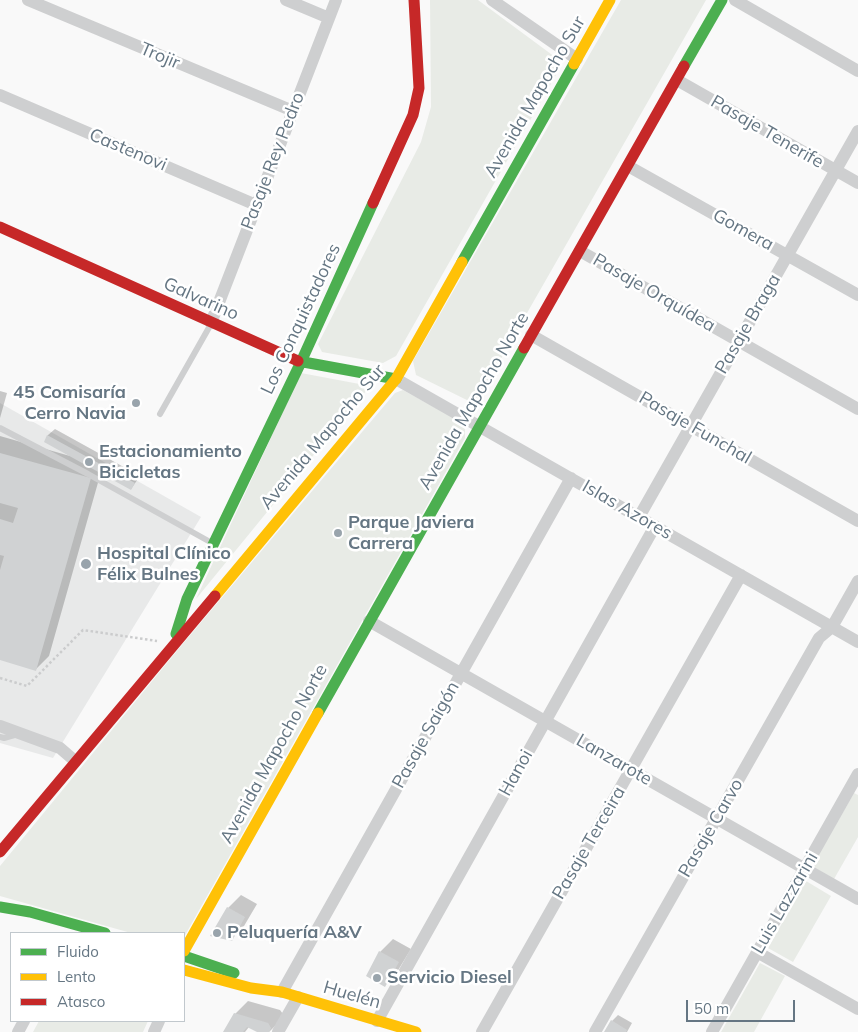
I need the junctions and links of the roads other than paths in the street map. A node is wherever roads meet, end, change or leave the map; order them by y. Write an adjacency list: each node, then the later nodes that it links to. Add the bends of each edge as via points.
1 (28, 0): 16 (street, Trojir)
2 (286, 0): 11 (street)
3 (336, 0): 11 (street, Pasaje Rey Pedro)
4 (414, 0): 29 (main road, Los Conquistadores, via 419,72 416,106)
5 (492, 0): 10 (street)
6 (513, 0): 10 (street)
7 (610, 0): 12 (main road, Avenida Mapocho Sur)
8 (722, 0): 14 (main road, Avenida Mapocho Norte)
9 (735, 0): 13 (street)
10 (512, 14): 12 (street)
11 (329, 18): 16 (street, Pasaje Rey Pedro)
12 (577, 59): 30 (main road, Avenida Mapocho Sur)
13 (858, 71)
14 (677, 80): 18 (main road, Avenida Mapocho Norte); 19 (street, Pasaje Tenerife)
15 (0, 95): 21 (street, Castenovi)
16 (293, 111): 21 (street, Pasaje Rey Pedro)
17 (858, 131): 19 (street, Pasaje Braga)
18 (628, 166): 23 (main road, Avenida Mapocho Norte); 24 (street, Gomera)
19 (836, 171): 20 (street, Pasaje Tenerife); 24 (street, Pasaje Braga)
20 (858, 183)
21 (256, 205): 26 (street, Pasaje Rey Pedro)
22 (0, 227): 26 (main road, Galvarino)
23 (580, 250): 27 (main road, Avenida Mapocho Norte); 28 (street, Pasaje Orquídea)
24 (788, 255): 25 (street, Gomera); 28 (street, Pasaje Braga)
25 (858, 295)
26 (211, 323): 29 (main road, Galvarino); 32 (lane)
27 (531, 335): 33 (main road, Avenida Mapocho Norte); 34 (street, Pasaje Funchal)
28 (739, 341): 31 (street, Pasaje Orquídea); 34 (street, Pasaje Braga)
29 (301, 362): 30 (main road, Galvarino); 40 (main road, Los Conquistadores)
30 (396, 379): 33 (street, Islas Azores); 46 (main road, Avenida Mapocho Sur)
31 (858, 409)
32 (160, 414)
33 (480, 426): 36 (street, Islas Azores); 43 (main road, Avenida Mapocho Norte)
34 (691, 426): 37 (street, Pasaje Braga); 38 (street, Pasaje Funchal)
35 (0, 428): 40 (lane)
36 (571, 478): 37 (street, Islas Azores); 47 (street, Pasaje Saigón)
37 (639, 517): 39 (street, Islas Azores)
38 (858, 521)
39 (655, 526): 41 (street, Islas Azores); 48 (street, Hanoi)
40 (213, 544): 46 (main road, Los Conquistadores, via 187,599)
41 (741, 575): 44 (street, Islas Azores); 53 (street, Pasaje Terceira)
42 (858, 581): 44 (street, Pasaje Carvo)
43 (369, 621): 47 (street, Lanzarote); 62 (main road, Avenida Mapocho Norte)
44 (832, 627): 45 (street, Islas Azores); 55 (street, Pasaje Carvo, via 819,638)
45 (858, 642)
46 (173, 643): 52 (main road, Avenida Mapocho Sur)
47 (460, 673): 48 (street, Lanzarote); 66 (street, Pasaje Saigón)
48 (545, 721): 53 (street, Lanzarote); 69 (street, Hanoi)
49 (0, 726): 50 (street)
50 (21, 733): 51 (lane); 52 (street, via 60,748)
51 (0, 737)
52 (75, 761): 56 (main road, Avenida Mapocho Sur)
53 (630, 770): 55 (street, Lanzarote); 73 (street, Pasaje Terceira)
54 (856, 782): 57 (street, Luis Lazzarini)
55 (716, 819): 57 (street, Lanzarote); 74 (street, Pasaje Carvo)
56 (0, 852)
57 (804, 869): 58 (street, Lanzarote); 63 (street, Luis Lazzarini)
58 (858, 899)
59 (3, 908): 60 (main road, via 27,921); 61 (main road, via 30,912)
60 (60, 932)
61 (101, 932)
62 (185, 949)
63 (757, 952): 68 (street); 75 (street, Luis Lazzarini)
64 (185, 956): 66 (main road, Huelén, via 251,978)
65 (185, 970): 66 (main road, Huelén, via 251,988)
66 (280, 992): 67 (main road, Huelén)
67 (298, 997): 69 (main road, Huelén); 71 (street)
68 (858, 1009)
69 (377, 1020): 70 (main road, Huelén)
70 (390, 1028): 72 (main road, Huelén)
71 (278, 1032)
72 (416, 1032)
73 (482, 1032)
74 (595, 1032)
75 (712, 1032)

